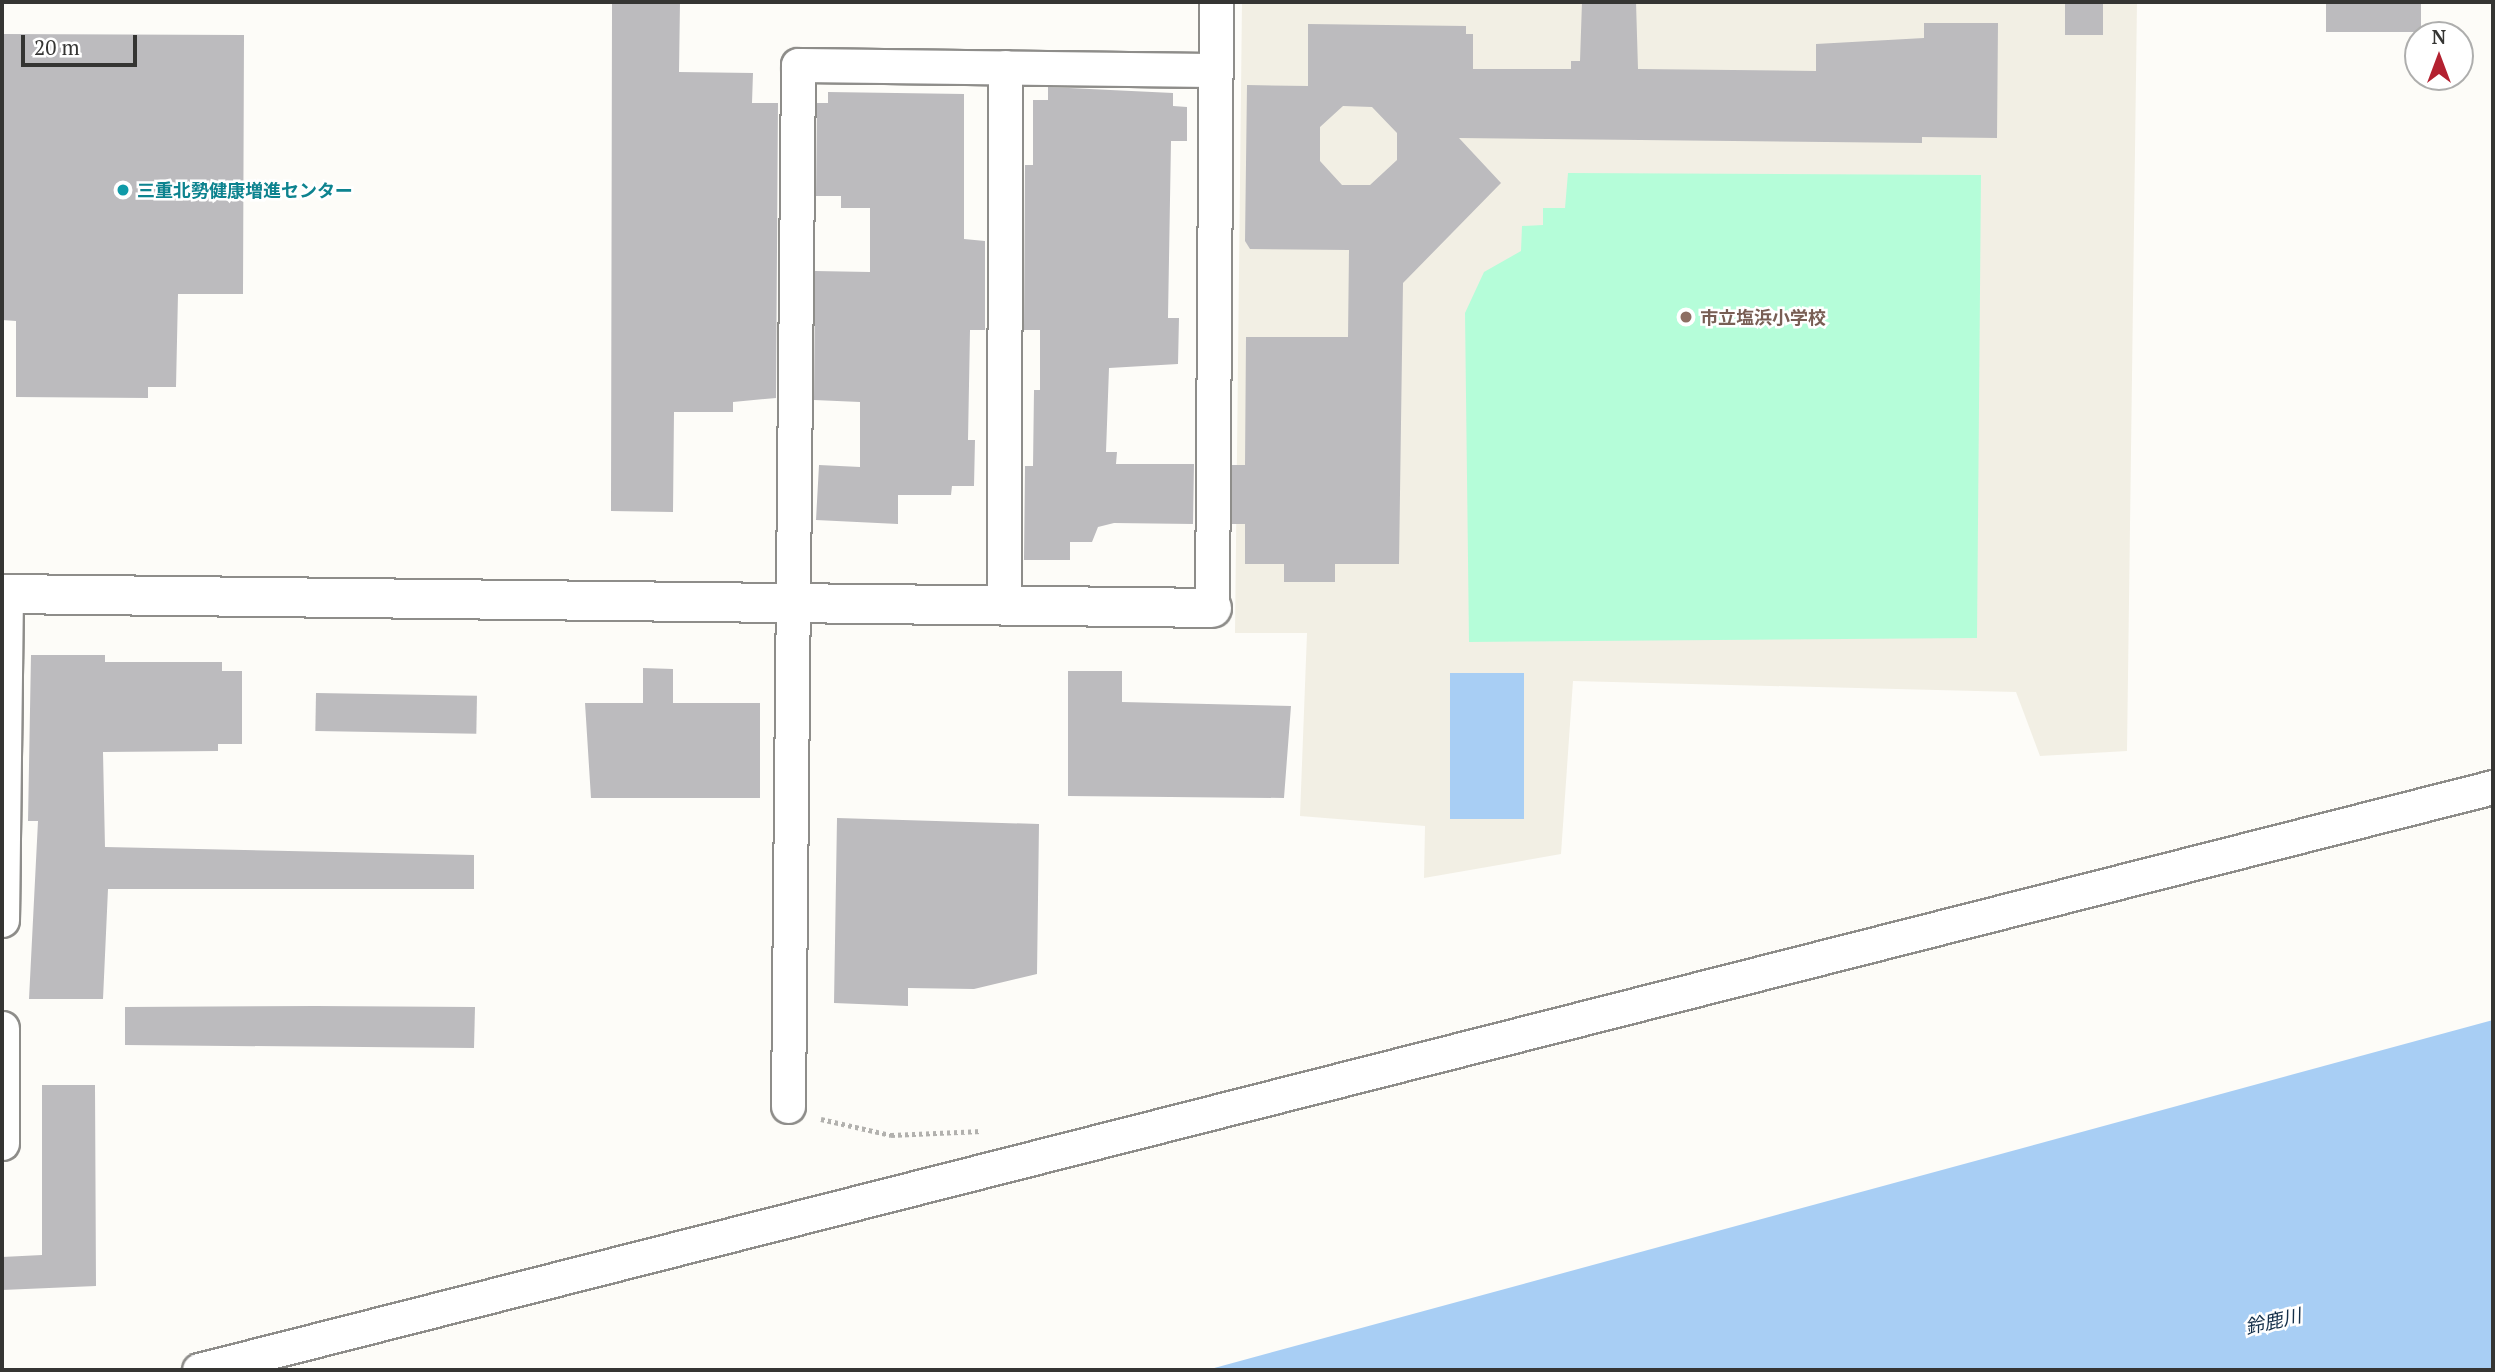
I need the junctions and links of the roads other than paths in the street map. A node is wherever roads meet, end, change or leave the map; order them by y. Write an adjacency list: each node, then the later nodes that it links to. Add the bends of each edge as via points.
1 (1216, 2): 3 (street)
2 (1004, 67): 3 (street); 5 (street, via 798,65); 6 (street)
3 (1214, 70): 7 (street)
4 (4, 594): 5 (street); 9 (street)
5 (792, 603): 6 (street); 11 (street)
6 (1004, 604): 7 (street)
7 (1212, 608)
8 (2493, 786): 13 (street)
9 (2, 920)
10 (2, 1028): 12 (street)
11 (788, 1107)
12 (2, 1143)
13 (199, 1370)

